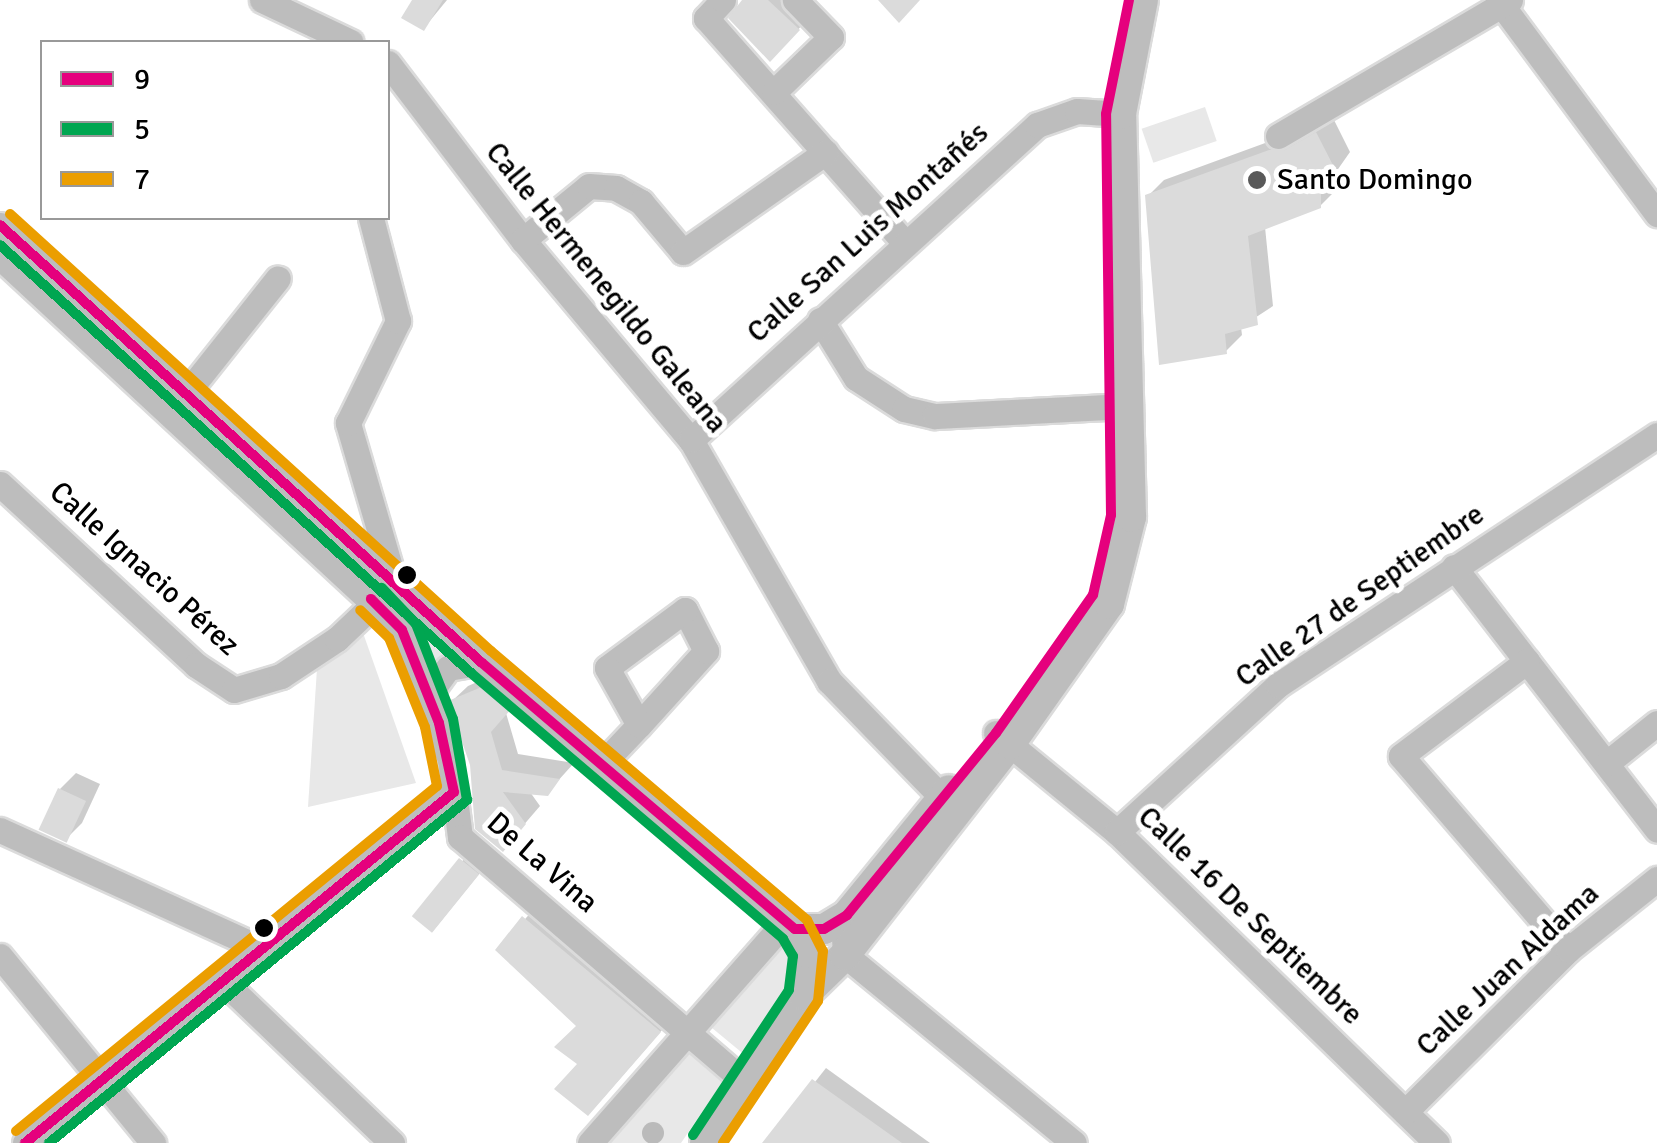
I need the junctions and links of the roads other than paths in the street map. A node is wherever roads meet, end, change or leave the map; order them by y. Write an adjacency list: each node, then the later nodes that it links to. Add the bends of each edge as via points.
1 (262, 0): 6 (street)
2 (723, 0): 8 (street, via 706,18)
3 (795, 0): 8 (street, via 832,37)
4 (1136, 1): 9 (main road)
5 (1504, 2): 10 (street); 12 (street)
6 (324, 35)
7 (390, 65): 15 (street, Calle Hermenegildo Galeana)
8 (774, 92): 11 (street)
9 (1113, 114): 16 (street, Calle San Luis Montañés, via 1077,111 1037,125); 21 (main road)
10 (1278, 136)
11 (826, 152): 15 (street, via 683,252 641,202 616,188 589,186); 16 (street)
12 (1657, 214)
13 (372, 220): 26 (street, via 398,321 348,423)
14 (0, 225): 20 (street)
15 (523, 240): 23 (street, Calle Hermenegildo Galeana)
16 (904, 242): 19 (street, Calle San Luis Montañés)
17 (0, 258): 27 (street)
18 (278, 278): 20 (street)
19 (820, 320): 21 (street, via 856,378 904,409 935,416); 23 (street, Calle San Luis Montañés)
20 (186, 395): 26 (street)
21 (1119, 406): 33 (main road, via 1131,517 1109,604)
22 (1657, 435): 25 (street, Calle 27 de Septiembre)
23 (691, 440): 37 (street, Calle Hermenegildo Galeana, via 828,681)
24 (0, 484): 27 (street, Calle Ignacio Pérez, via 196,665 234,690 281,676)
25 (1454, 567): 28 (street); 40 (street, Calle 27 de Septiembre, via 1278,685)
26 (394, 584): 27 (street, Calle Ignacio Pérez); 29 (street)
27 (376, 603): 30 (street, De La Vina, via 402,630)
28 (1527, 661): 34 (street); 45 (street, via 1401,756)
29 (481, 662): 30 (street, via 448,668); 35 (street)
30 (429, 694): 36 (street, De La Vina)
31 (1657, 723): 34 (street)
32 (639, 724): 35 (street)
33 (1003, 739): 37 (main road); 40 (street, Calle 16 De Septiembre)
34 (1607, 763): 39 (street)
35 (602, 764): 43 (street)
36 (454, 792): 44 (street); 50 (street, De La Vina, via 460,837)
37 (949, 805): 41 (main road); 46 (main road)
38 (0, 830): 44 (street)
39 (1657, 830)
40 (1117, 832): 53 (street, Calle 16 De Septiembre)
41 (876, 878): 43 (main road, via 837,924); 46 (street, via 848,927)
42 (1657, 879): 45 (street, Calle Juan Aldama)
43 (790, 926): 49 (main road, via 808,954); 50 (street)
44 (264, 950): 48 (street)
45 (1568, 950): 53 (street, Calle Juan Aldama)
46 (845, 955): 49 (main road); 59 (street)
47 (0, 956): 52 (street)
48 (224, 982): 52 (street); 56 (street)
49 (804, 995): 51 (main road)
50 (689, 1033): 51 (street, De La Vina); 57 (street)
51 (744, 1081): 58 (main road)
52 (100, 1084): 54 (street); 55 (street)
53 (1406, 1112): 60 (street, Calle 16 De Septiembre)
54 (25, 1143)
55 (153, 1143)
56 (392, 1143)
57 (590, 1143)
58 (705, 1143)
59 (1074, 1143)
60 (1438, 1143)

